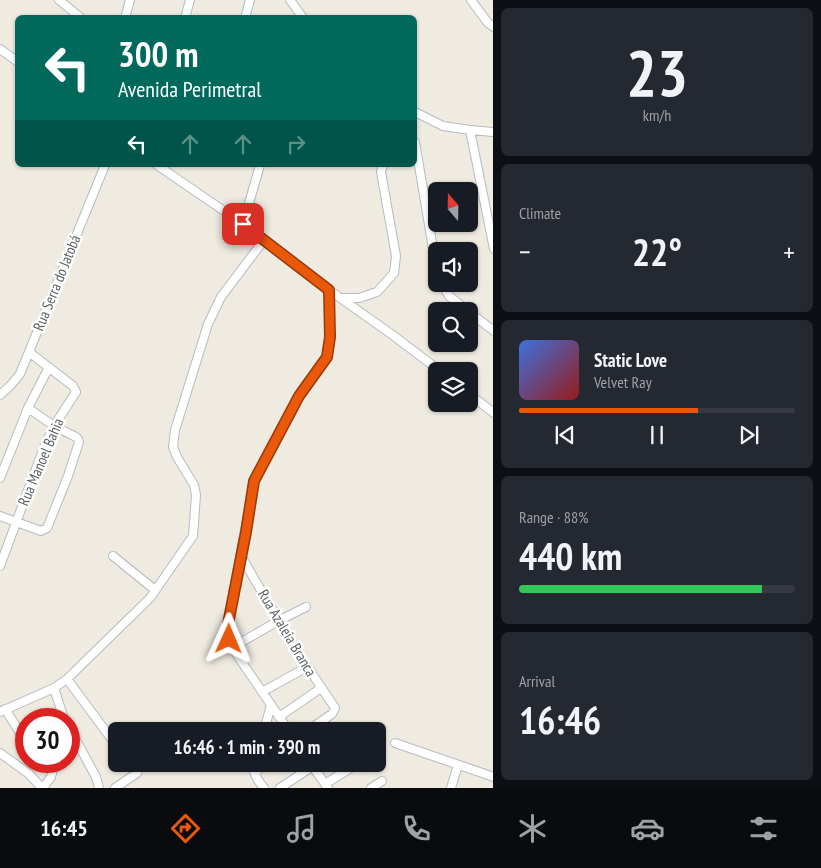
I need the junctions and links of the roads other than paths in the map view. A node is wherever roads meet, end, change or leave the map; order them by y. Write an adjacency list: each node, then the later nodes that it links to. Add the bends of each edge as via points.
1 (58, 0): 8 (street)
2 (72, 0): 8 (street)
3 (130, 0): 9 (street)
4 (190, 0): 10 (street)
5 (250, 0): 11 (street)
6 (290, 0): 12 (street)
7 (471, 0): 13 (street)
8 (74, 14)
9 (126, 15)
10 (186, 15)
11 (246, 15)
12 (301, 15)
13 (493, 26)
14 (0, 49): 15 (street)
15 (15, 60)
16 (417, 113): 17 (street, via 443,126)
17 (470, 130): 18 (street); 27 (street)
18 (493, 132)
19 (417, 154): 26 (street)
20 (104, 167): 34 (street, Rua Serra do Jatobá)
21 (160, 167): 24 (street)
22 (259, 167): 24 (street)
23 (383, 167): 30 (street, via 381,172 396,256 394,273 377,292 359,298)
24 (243, 224): 25 (street)
25 (264, 240): 28 (street); 48 (street, via 221,297 208,324 175,430 173,447 194,485 193,536)
26 (432, 242)
27 (493, 244)
28 (329, 290): 30 (street); 46 (street, via 327,357 299,396 254,481)
29 (447, 292): 31 (street)
30 (341, 298): 35 (street)
31 (457, 302)
32 (478, 318): 33 (street)
33 (493, 330)
34 (29, 352): 36 (street, Rua Manoel Bahia); 37 (street, Rua Serra do Jatobá, via 20,374)
35 (428, 362)
36 (49, 367): 39 (street); 41 (street, Rua Manoel Bahia, via 76,392)
37 (0, 395)
38 (478, 401): 40 (street)
39 (28, 408): 41 (street); 42 (street)
40 (493, 412)
41 (54, 426): 44 (street, Rua Manoel Bahia); 44 (street, via 76,437 79,442 68,476 47,528 41,530)
42 (0, 478)
43 (0, 516): 44 (street)
44 (17, 522): 47 (street, Rua Manoel Bahia)
45 (113, 556): 48 (street)
46 (241, 556): 50 (street, Rua Azaleia Branca); 51 (street, via 228,624)
47 (0, 566)
48 (155, 590): 53 (street)
49 (306, 607): 50 (street)
50 (278, 621): 51 (street); 52 (street, Rua Azaleia Branca)
51 (233, 647): 56 (street)
52 (307, 667): 55 (street, Rua Azaleia Branca); 56 (street)
53 (67, 678): 54 (street); 65 (street)
54 (54, 688): 58 (street); 59 (street)
55 (321, 688): 60 (street); 63 (street, Rua Azaleia Branca, via 334,708 332,714)
56 (262, 692): 57 (street)
57 (271, 705): 60 (street); 61 (street)
58 (60, 708)
59 (3, 710): 64 (street)
60 (279, 717): 62 (street)
61 (266, 722)
62 (283, 722)
63 (320, 722)
64 (15, 727)
65 (108, 734)
66 (395, 743): 69 (street)
67 (80, 747): 80 (street)
68 (0, 753): 79 (street)
69 (458, 765): 76 (street); 85 (street)
70 (136, 772): 81 (street)
71 (255, 772): 82 (street)
72 (302, 772): 83 (street)
73 (317, 772): 78 (street)
74 (346, 772): 78 (street)
75 (52, 773): 79 (street)
76 (493, 777)
77 (382, 781): 84 (street)
78 (326, 786)
79 (43, 788)
80 (99, 788)
81 (115, 788)
82 (264, 788)
83 (280, 788)
84 (371, 788)
85 (451, 788)

